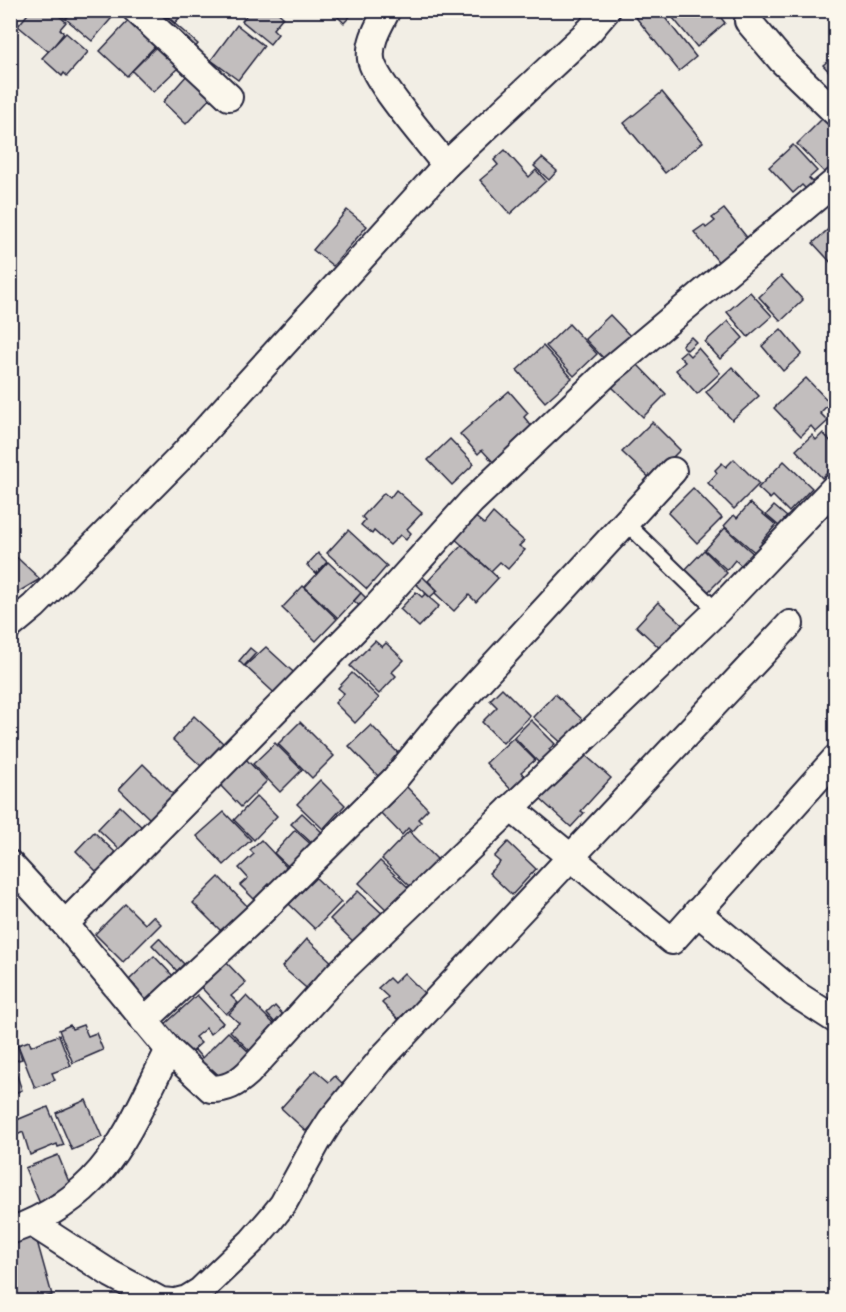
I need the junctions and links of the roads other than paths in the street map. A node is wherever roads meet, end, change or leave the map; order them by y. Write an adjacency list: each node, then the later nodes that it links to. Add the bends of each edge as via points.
1 (136, 10): 5 (street)
2 (387, 10): 7 (street, via 371,45 373,68)
3 (607, 10): 7 (street)
4 (748, 21): 6 (street, via 782,61)
5 (228, 97)
6 (836, 113)
7 (446, 165): 14 (street, via 179,459)
8 (836, 181): 20 (street, via 608,372 472,501 371,613)
9 (673, 471): 11 (street)
10 (836, 486): 12 (street)
11 (625, 522): 12 (lane); 22 (street, via 445,718 394,780)
12 (717, 611): 16 (street)
13 (790, 624): 17 (street)
14 (10, 626)
15 (836, 758): 19 (street)
16 (511, 808): 17 (street); 23 (street, via 337,975 237,1083 211,1089)
17 (570, 858): 19 (street, via 672,941); 25 (street, via 383,1057 316,1142 283,1204 252,1241 200,1291)
18 (10, 864): 20 (street)
19 (697, 912): 21 (street, via 794,993)
20 (65, 924): 22 (street)
21 (836, 1020)
22 (144, 1021): 23 (street)
23 (169, 1050): 24 (street, via 118,1149 94,1180 63,1207)
24 (21, 1227): 25 (street, via 161,1300)
25 (174, 1302)

